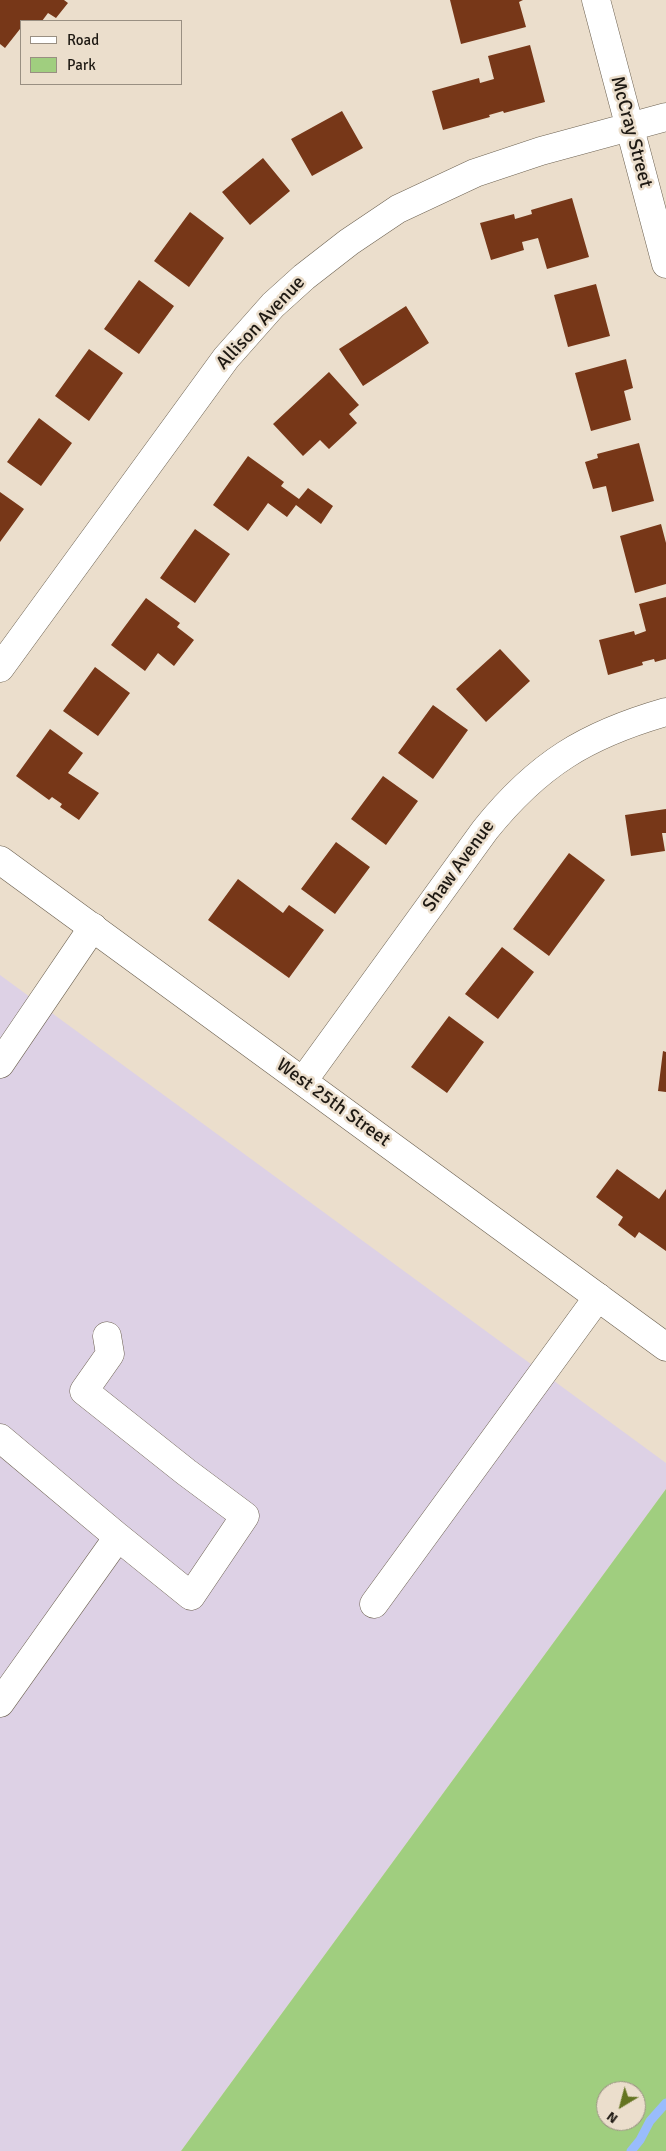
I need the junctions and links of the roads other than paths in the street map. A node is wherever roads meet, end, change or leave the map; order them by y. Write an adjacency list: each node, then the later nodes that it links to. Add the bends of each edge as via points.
1 (596, 0): 3 (street, McCray Street)
2 (666, 117): 3 (street, Allison Avenue)
3 (630, 127): 4 (street, McCray Street); 5 (street, Allison Avenue, via 500,163 448,184 398,209 304,276 226,358)
4 (666, 264)
5 (0, 668)
6 (666, 712): 10 (street, Shaw Avenue, via 595,737 545,768 513,796)
7 (0, 860): 8 (street, West 25th Street)
8 (93, 927): 9 (street); 10 (street, West 25th Street)
9 (0, 1064)
10 (303, 1081): 11 (street, West 25th Street)
11 (598, 1297): 13 (street, West 25th Street); 16 (street)
12 (108, 1336): 15 (street, via 110,1354 84,1391 245,1516 191,1596)
13 (666, 1347)
14 (0, 1438): 15 (street)
15 (118, 1537): 17 (street)
16 (374, 1604)
17 (0, 1703)

